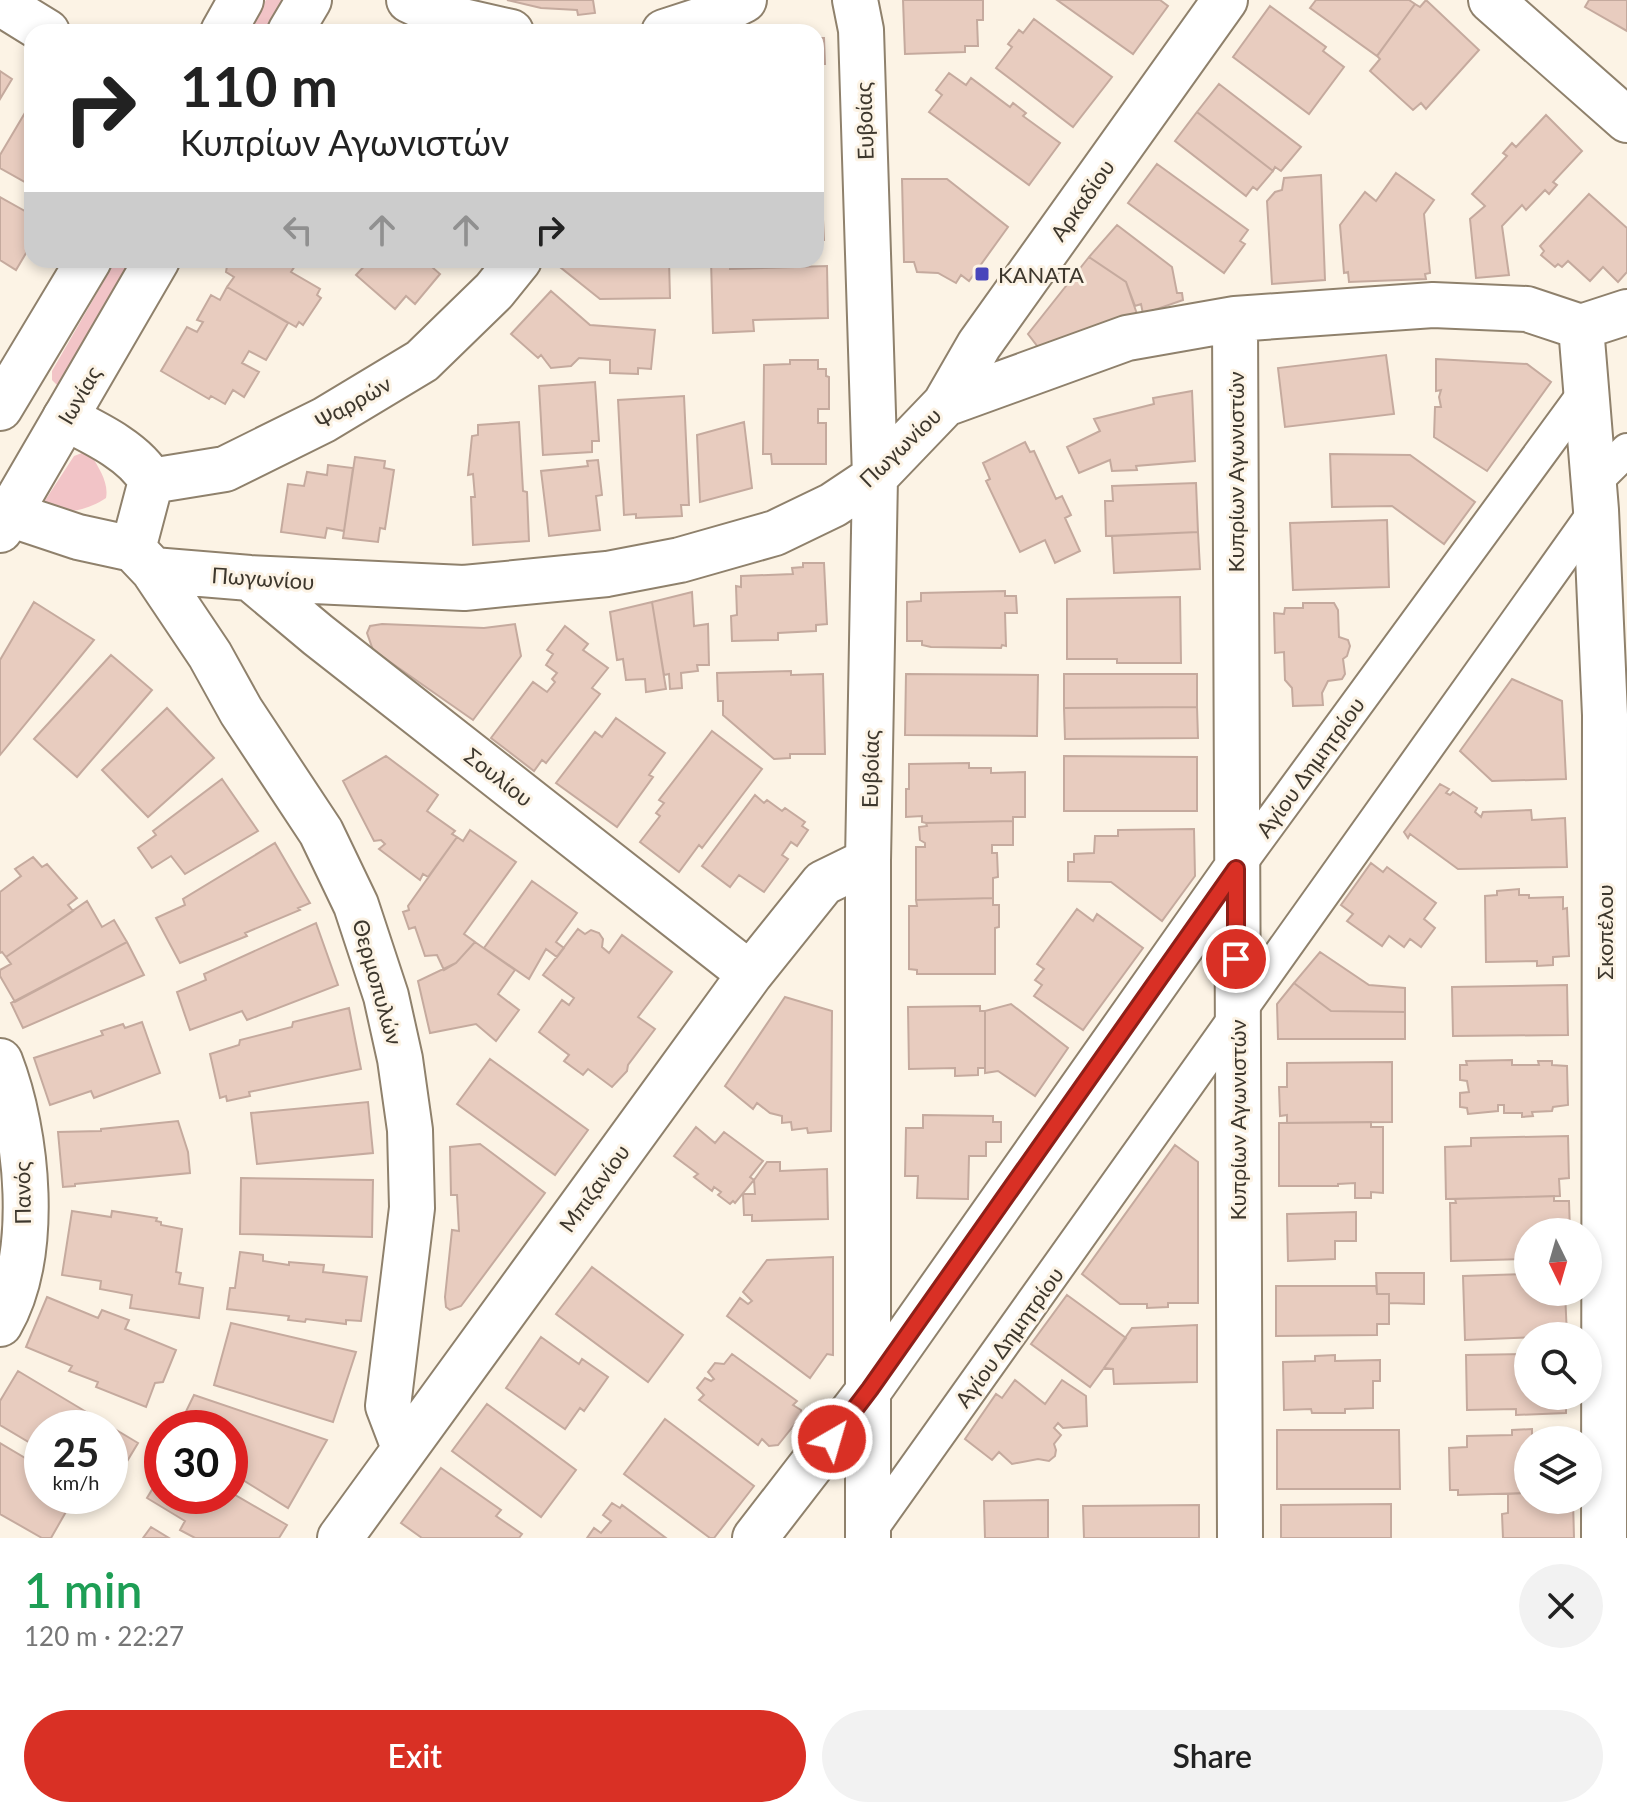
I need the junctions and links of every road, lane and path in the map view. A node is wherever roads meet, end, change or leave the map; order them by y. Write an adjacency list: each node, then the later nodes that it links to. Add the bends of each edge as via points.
1 (241, 0): 10 (street)
2 (309, 0): 11 (street)
3 (409, 0): 12 (street)
4 (744, 0): 13 (street)
5 (855, 0): 26 (street, Ευβοίας, via 861,30)
6 (1225, 0): 22 (street, Αρκαδίου, via 979,345)
7 (1491, 0): 14 (street)
8 (0, 3): 9 (street)
9 (34, 24)
10 (228, 24)
11 (295, 24)
12 (476, 24)
13 (689, 24)
14 (1627, 120)
15 (84, 268): 23 (street)
16 (152, 268): 24 (street, Ιωνίας)
17 (513, 268): 27 (street, Ψαρρών, via 422,361 324,420 225,469)
18 (1627, 312): 20 (street)
19 (1235, 319): 20 (street, Πωγωνίου, via 1433,305 1527,309); 22 (street, Πωγωνίου, via 1127,338); 34 (street, Κυπρίων Αγωνιστών)
20 (1581, 327): 21 (street, Σκοπέλου)
21 (1588, 388): 28 (street, Σκοπέλου); 34 (street, Αγίου Δημητρίου)
22 (945, 404): 26 (street, Πωγωνίου)
23 (0, 408)
24 (65, 418): 27 (street, via 102,436); 29 (street, Ιωνίας)
25 (1627, 450): 28 (street, Αγίου Δημητρίου)
26 (875, 477): 31 (street, Πωγωνίου, via 775,533 607,574 464,588); 33 (street, Ευβοίας)
27 (151, 481): 30 (street)
28 (1596, 496): 32 (street, Σκοπέλου); 36 (street, Αγίου Δημητρίου)
29 (5, 522): 30 (street, Πωγωνίου, via 78,537)
30 (143, 559): 31 (street, Πωγωνίου); 40 (street, Θερμοπυλών, via 321,832 356,905 386,996 410,1130 412,1208 388,1406)
31 (250, 578): 35 (street, Σουλίου)
32 (1616, 715): 45 (street, Σκοπέλου)
33 (868, 861): 35 (street, Μπιζανίου, via 823,883); 39 (street, Ευβοίας)
34 (1236, 869): 36 (street, Κυπρίων Αγωνιστών); 39 (street, Αγίου Δημητρίου)
35 (750, 974): 40 (street, Μπιζανίου)
36 (1236, 1019): 41 (street, Αγίου Δημητρίου); 44 (street, Κυπρίων Αγωνιστών)
37 (0, 1061): 38 (street, Πανός, via 19,1133 25,1194 23,1255 12,1304)
38 (0, 1324)
39 (870, 1389): 41 (street, Ευβοίας); 43 (street, Αγίου Δημητρίου)
40 (404, 1448): 42 (street, Μπιζανίου)
41 (867, 1537)
42 (340, 1538)
43 (755, 1538)
44 (1240, 1538)
45 (1604, 1538)

